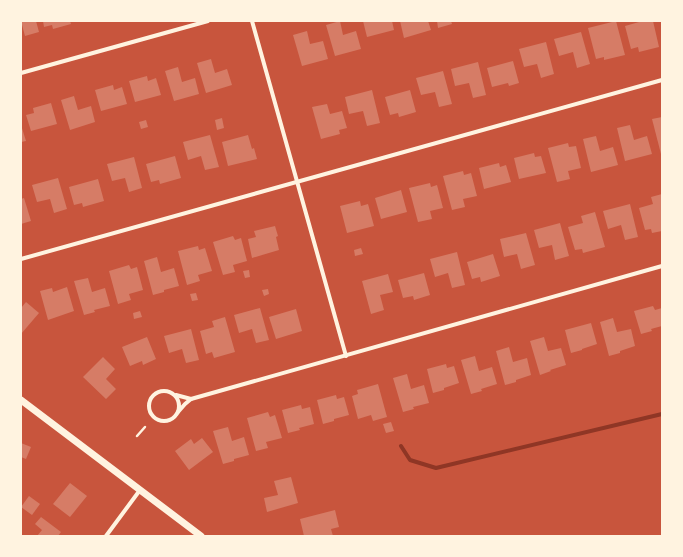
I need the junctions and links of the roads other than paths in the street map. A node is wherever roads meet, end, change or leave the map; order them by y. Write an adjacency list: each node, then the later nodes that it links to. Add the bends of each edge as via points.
1 (208, 21): 3 (street)
2 (252, 21): 5 (street)
3 (21, 73)
4 (662, 80): 5 (street)
5 (297, 182): 6 (street); 8 (street)
6 (21, 259)
7 (662, 266): 8 (street)
8 (346, 356): 10 (street)
9 (174, 394): 10 (street); 12 (street, via 179,402); 12 (street, via 164,390 154,394 149,408 153,417 162,421 172,419)
10 (191, 398): 12 (street)
11 (21, 400): 13 (street)
12 (178, 412)
13 (140, 490): 14 (street); 15 (street)
14 (106, 536)
15 (201, 536)

